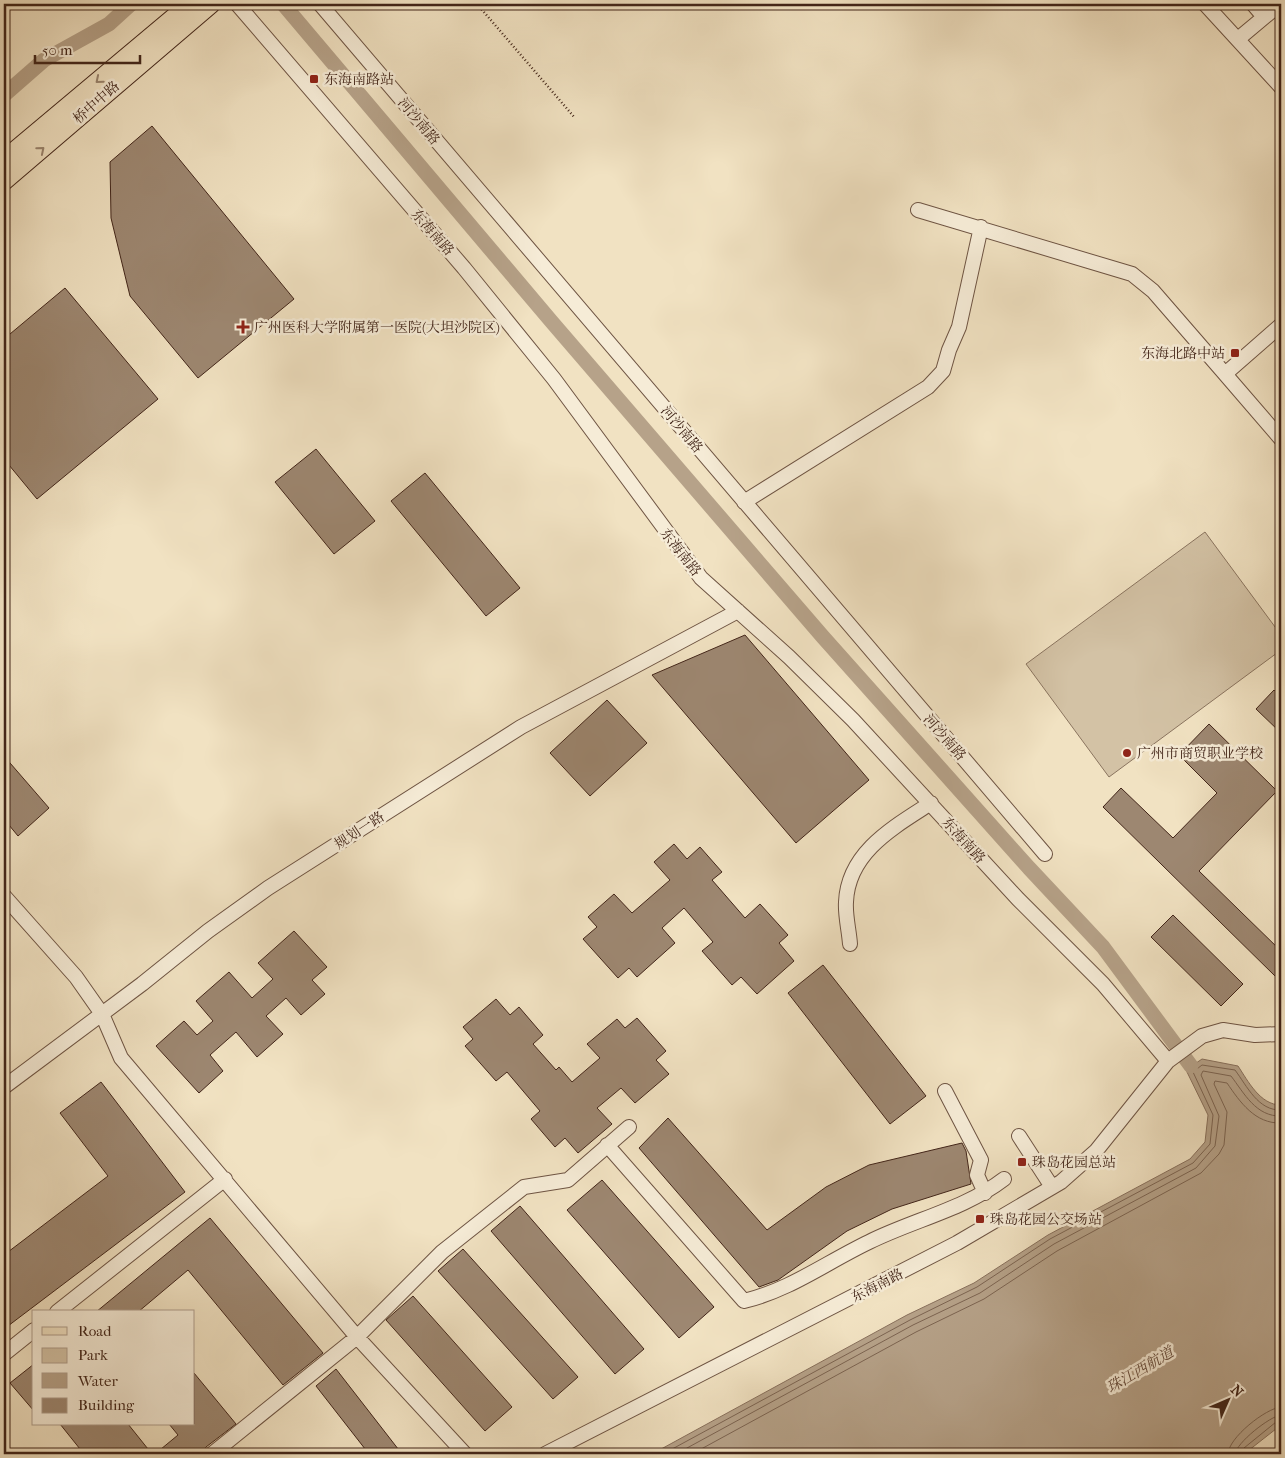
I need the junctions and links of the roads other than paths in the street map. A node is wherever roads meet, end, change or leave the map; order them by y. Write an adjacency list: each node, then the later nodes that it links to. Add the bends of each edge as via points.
1 (190, 4): 11 (main road, 桥中中路, one-way to 11)
2 (211, 4): 12 (main road, 桥中中路, one-way to 2)
3 (237, 4): 19 (street, 东海南路, via 496,308 578,410 701,578)
4 (320, 4): 18 (street, 河沙南路)
5 (1205, 4): 9 (street)
6 (1253, 4): 8 (street)
7 (1280, 4): 8 (street)
8 (1264, 17): 9 (street)
9 (1238, 40): 10 (street)
10 (1281, 87)
11 (4, 160)
12 (4, 181)
13 (918, 210): 14 (street)
14 (981, 227): 16 (street, via 1132,274 1153,291); 18 (street, via 959,327 943,371 928,387)
15 (1281, 325): 16 (street)
16 (1225, 374): 17 (street)
17 (1281, 440)
18 (744, 502): 21 (street, 河沙南路)
19 (738, 611): 20 (street, 东海南路, via 824,690); 24 (street, 规划一路, via 521,726 268,888)
20 (931, 803): 23 (street, via 879,837 850,878 846,902); 26 (street, 东海南路, via 1043,925)
21 (1045, 854)
22 (4, 896): 24 (street, via 76,977)
23 (850, 944)
24 (102, 1014): 27 (street, 规划一路); 33 (street, via 121,1058)
25 (1281, 1034): 26 (street, 东海南路, via 1255,1035 1223,1030 1208,1033)
26 (1173, 1057): 34 (street, 东海南路, via 1096,1151)
27 (4, 1087)
28 (945, 1091): 35 (street, via 981,1160 977,1175)
29 (628, 1127): 31 (street)
30 (1019, 1136): 34 (street)
31 (607, 1146): 35 (street, via 744,1301 768,1295 868,1242); 38 (street, via 568,1180 524,1187 442,1252)
32 (1004, 1178): 35 (street)
33 (225, 1179): 36 (street); 38 (street)
34 (1052, 1187): 42 (street, 东海南路, via 957,1243)
35 (985, 1194)
36 (60, 1310)
37 (32, 1332): 39 (street)
38 (357, 1336): 40 (street); 41 (street)
39 (4, 1354)
40 (212, 1454)
41 (465, 1454)
42 (545, 1454)

